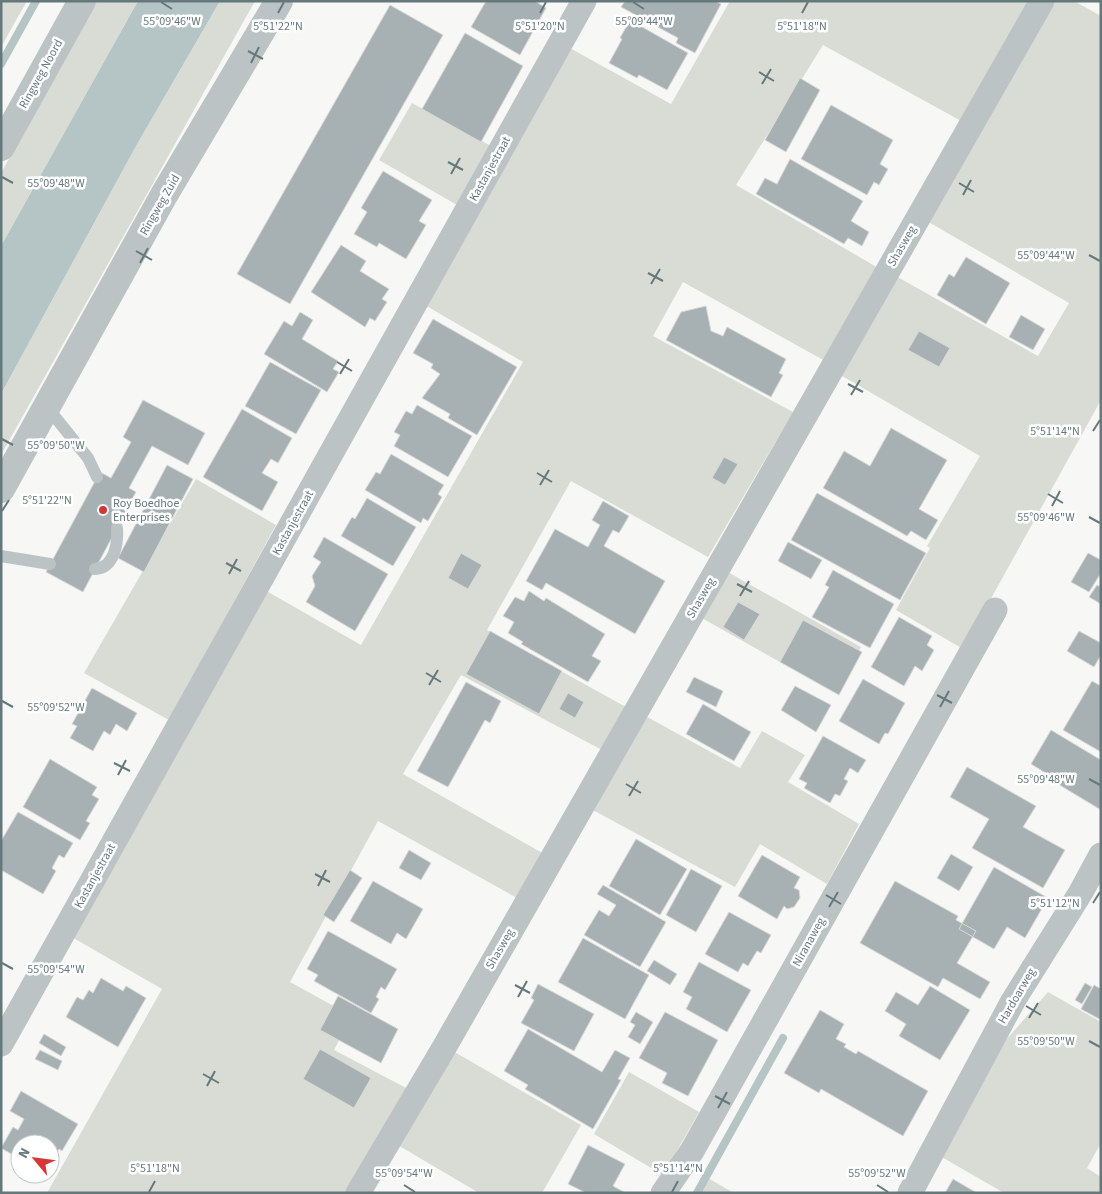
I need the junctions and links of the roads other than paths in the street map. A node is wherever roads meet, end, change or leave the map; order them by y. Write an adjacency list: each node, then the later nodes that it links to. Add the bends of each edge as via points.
1 (82, 1): 5 (street, Ringweg Noord)
2 (278, 1): 6 (street, Ringweg Zuid, via 164,195)
3 (584, 1): 15 (street, Kastanjestraat)
4 (1042, 1): 16 (street, Shasweg)
5 (1, 147)
6 (47, 407): 7 (lane, via 88,458); 8 (street, Ringweg Zuid)
7 (97, 477)
8 (1, 489)
9 (117, 528): 12 (lane, via 117,547 112,558)
10 (1, 556): 11 (lane)
11 (50, 564)
12 (95, 569)
13 (995, 610): 17 (street, Niranaweg, via 692,1150)
14 (1101, 855): 18 (street, Hardoarweg, via 1013,1001)
15 (1, 1044)
16 (358, 1193)
17 (663, 1193)
18 (910, 1193)

